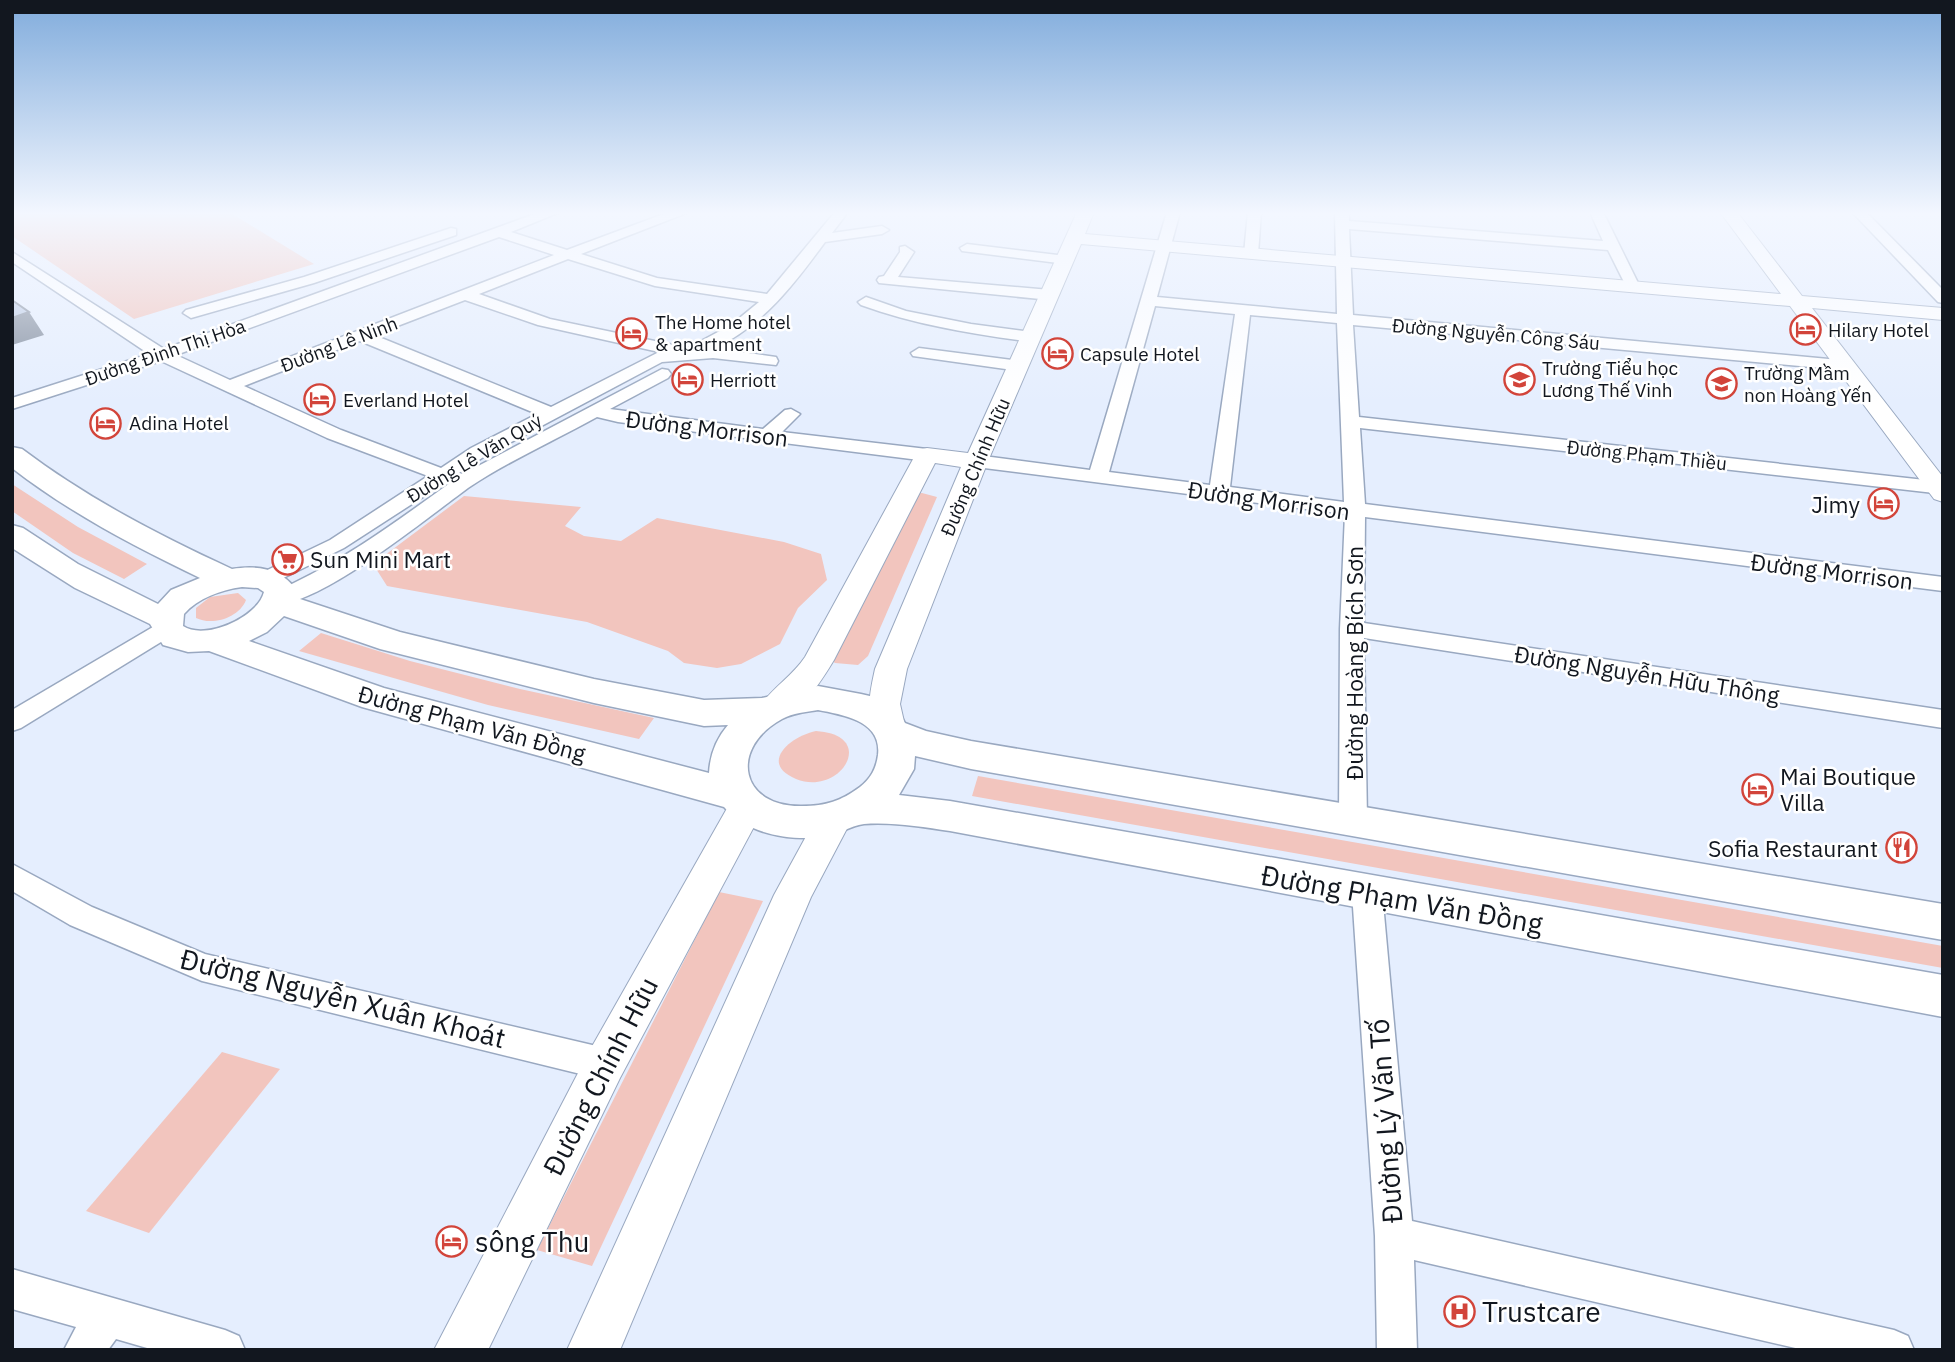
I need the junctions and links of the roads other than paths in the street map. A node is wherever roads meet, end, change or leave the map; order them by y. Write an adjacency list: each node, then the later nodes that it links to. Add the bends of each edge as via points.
1 (42, 276): 31 (street)
2 (320, 276): 24 (street)
3 (359, 276): 31 (street, Đường Đinh Thị Hòa)
4 (515, 276): 16 (street, Đường Lê Ninh)
5 (634, 276): 18 (street)
6 (791, 276): 18 (street, Đường Lê Văn Quý)
7 (890, 276): 17 (street, via 886,281)
8 (1059, 276): 17 (street, Đường Chính Hữu)
9 (1156, 276): 20 (street)
10 (1345, 276): 26 (street, Đường Hoàng Bích Sơn)
11 (1501, 276): 15 (street)
12 (1628, 276): 15 (street)
13 (1777, 276): 21 (street)
14 (1920, 276): 19 (street)
15 (1633, 287): 21 (street)
16 (467, 295): 27 (street, Đường Lê Ninh); 29 (street, via 544,322)
17 (1050, 295): 28 (street, Đường Chính Hữu)
18 (772, 299): 29 (street, Đường Lê Văn Quý, via 720,339)
19 (1943, 299)
20 (1149, 301): 23 (street, Đường Nguyễn Công Sáu); 46 (street)
21 (1797, 301): 25 (street); 33 (street)
22 (866, 302): 28 (street, via 925,320)
23 (1243, 310): 26 (street, Đường Nguyễn Công Sáu); 49 (street)
24 (191, 313)
25 (1943, 314)
26 (1345, 320): 33 (street, Đường Nguyễn Công Sáu); 40 (street, Đường Hoàng Bích Sơn)
27 (361, 336): 35 (street, Đường Lê Ninh); 38 (street)
28 (1032, 337): 34 (street, Đường Chính Hữu)
29 (688, 353): 32 (street); 37 (street, Đường Lê Văn Quý, via 679,365); 38 (street, Đường Lê Văn Quý, via 658,357)
30 (919, 353): 34 (street)
31 (162, 355): 35 (street); 36 (street, Đường Đinh Thị Hòa)
32 (770, 362)
33 (1844, 365): 48 (street)
34 (1019, 366): 44 (street, Đường Chính Hữu)
35 (230, 386): 45 (street, via 334,434)
36 (12, 404)
37 (596, 411): 41 (street, Đường Morrison); 47 (street, Đường Lê Văn Quý)
38 (551, 413): 45 (street, Đường Lê Văn Quý)
39 (791, 414): 41 (street)
40 (1351, 422): 48 (street, Đường Phạm Thiều); 50 (street, Đường Hoàng Bích Sơn)
41 (767, 436): 43 (street, Đường Morrison)
42 (12, 454): 52 (main road, via 92,510)
43 (927, 455): 44 (street, Đường Morrison); 57 (street, via 819,660 803,683)
44 (976, 461): 46 (street, Đường Morrison); 60 (street, Đường Chính Hữu, via 891,669 884,704)
45 (442, 475): 47 (street); 54 (street, Đường Lê Văn Quý, via 337,544)
46 (1098, 477): 49 (street, Đường Morrison)
47 (466, 481): 54 (street, Đường Lê Văn Quý, via 367,553 317,582)
48 (1941, 490)
49 (1219, 493): 50 (street, Đường Morrison)
50 (1355, 511): 53 (street, Đường Morrison); 55 (street, Đường Hoàng Bích Sơn)
51 (12, 534): 56 (main road, Đường Phạm Văn Đồng, via 44,557)
52 (227, 579): 54 (main road, via 256,577); 56 (main road, via 177,603)
53 (1943, 584)
54 (275, 593): 56 (main road, via 253,626); 57 (main road, via 431,651 594,691 704,713)
55 (1352, 629): 58 (street, Đường Nguyễn Hữu Thông); 63 (street, Đường Hoàng Bích Sơn)
56 (182, 632): 59 (street, via 121,656); 61 (main road, Đường Phạm Văn Đồng, via 374,698)
57 (771, 709): 60 (main road, via 795,701 839,699 868,709); 61 (main road, via 744,729 730,750 726,765 729,781)
58 (1943, 719)
59 (12, 722)
60 (892, 729): 62 (main road, via 899,748 891,781 878,796); 63 (main road, via 918,743 971,755)
61 (741, 800): 62 (main road, via 764,816 786,822 810,823); 68 (street, Đường Chính Hữu)
62 (847, 814): 65 (main road, Đường Phạm Văn Đồng, via 906,810 950,816); 75 (street, via 793,895)
63 (1353, 820): 66 (main road)
64 (12, 876): 68 (street, Đường Nguyễn Xuân Khoát, via 81,916 202,967)
65 (1367, 892): 67 (main road, Đường Phạm Văn Đồng); 69 (street, Đường Lý Văn Tố)
66 (1943, 922)
67 (1943, 996)
68 (605, 1064): 74 (street, Đường Chính Hữu)
69 (1394, 1236): 76 (street, Đường Lý Văn Tố); 77 (street)
70 (12, 1289): 71 (street)
71 (107, 1317): 72 (street); 73 (street)
72 (84, 1350)
73 (225, 1350)
74 (460, 1350)
75 (593, 1350)
76 (1397, 1350)
77 (1894, 1350)

